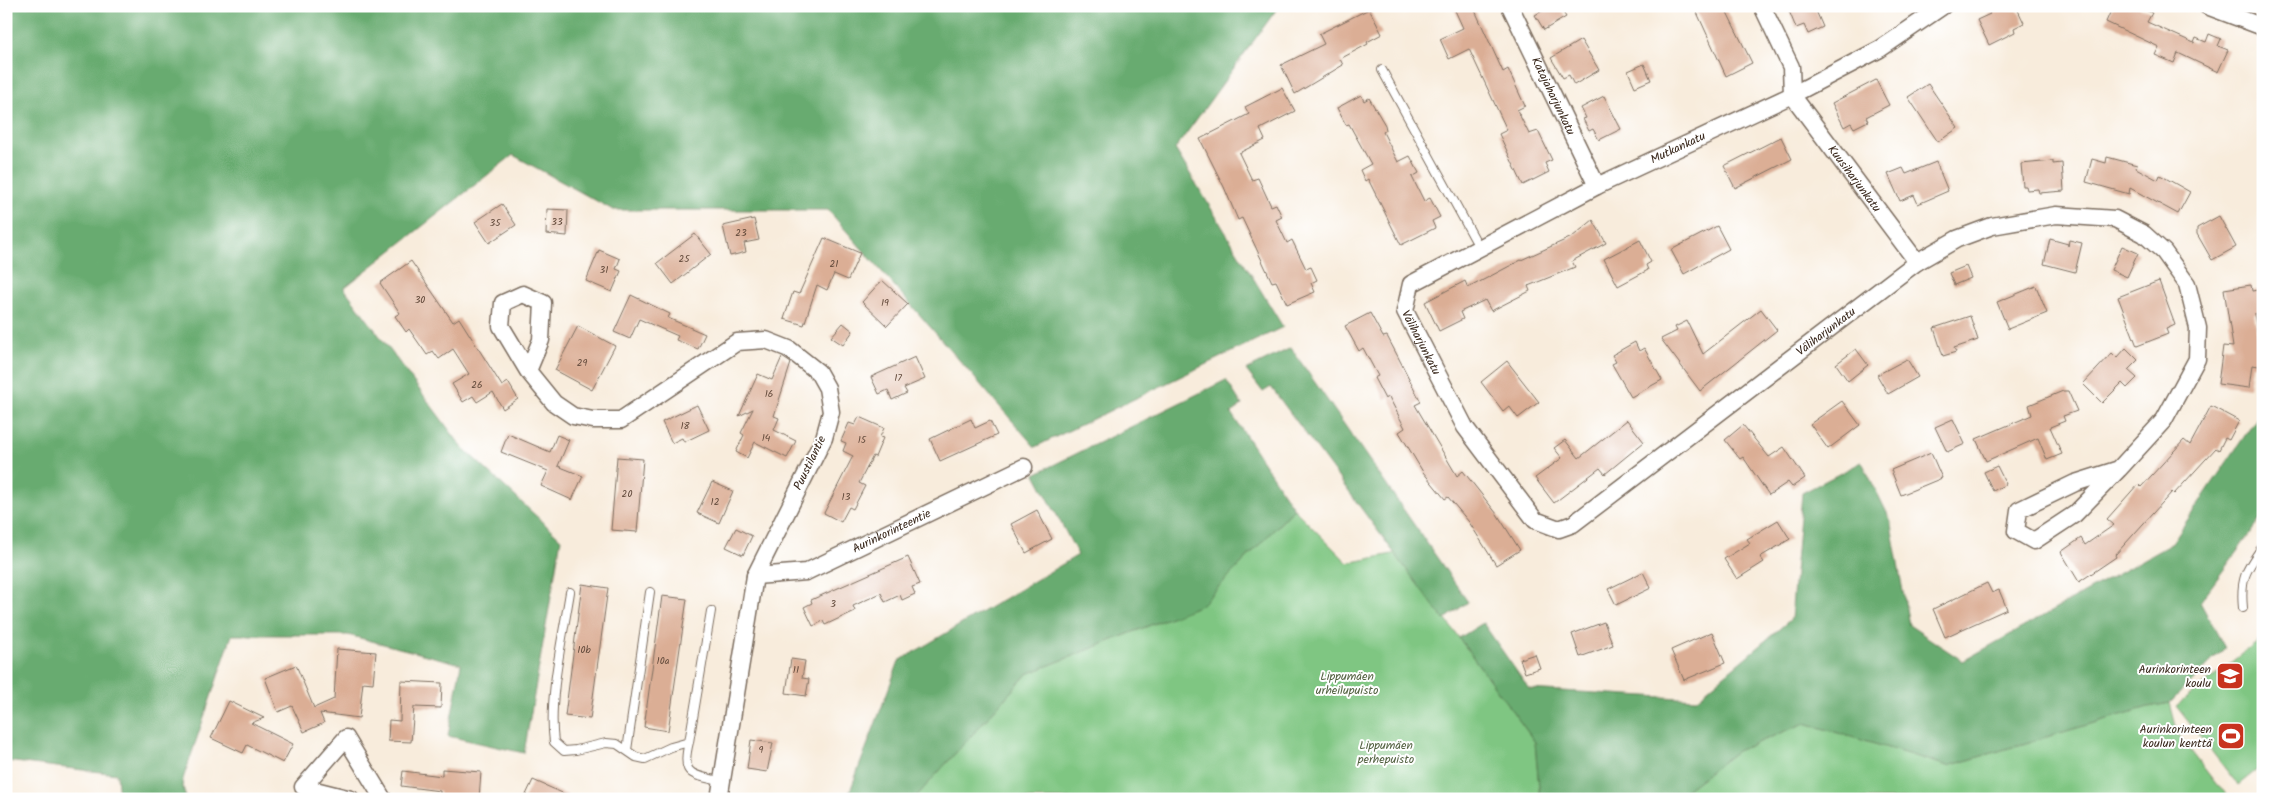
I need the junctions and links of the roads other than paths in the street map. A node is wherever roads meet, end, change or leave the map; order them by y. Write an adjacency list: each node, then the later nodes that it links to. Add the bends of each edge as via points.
1 (1510, 6): 8 (street, Katajaharjunkatu)
2 (1762, 6): 7 (street, via 1791,67)
3 (1943, 6): 7 (street, Mutkankatu, via 1880,48)
4 (2207, 6): 5 (street)
5 (2263, 27)
6 (1382, 70): 9 (lane)
7 (1792, 95): 8 (street, Mutkankatu); 10 (street, Kuusiharjunkatu)
8 (1597, 186): 9 (street, Mutkankatu)
9 (1478, 247): 11 (street, Mutkankatu)
10 (1917, 262): 11 (street, Väliharjunkatu, via 1573,524 1559,529 1535,520 1465,428 1405,311); 14 (street, Väliharjunkatu, via 1957,239 1992,226 2056,215 2115,219 2144,234 2164,252 2188,284 2198,328 2197,359 2164,420)
11 (1411, 284)
12 (528, 372): 16 (street, Puustilantie, via 554,403 573,416 621,420 737,342 766,340 789,349 818,372 827,388 831,412 824,438)
13 (1024, 466): 16 (street, Aurinkorinteentie, via 806,572)
14 (2119, 469): 14 (street, Väliharjunkatu, via 2075,483 2019,510 2016,531 2034,541 2075,514)
15 (2263, 546): 19 (lane, via 2244,574 2241,588)
16 (755, 576): 23 (street, Puustilantie)
17 (570, 592): 22 (lane, via 553,706 554,742 564,751 606,743 618,744)
18 (650, 592): 22 (lane)
19 (2243, 608)
20 (711, 611): 21 (lane)
21 (689, 742): 22 (lane, via 645,759); 23 (lane, via 684,761 688,770)
22 (627, 750)
23 (723, 782): 26 (street, Puustilantie)
24 (351, 799): 25 (street, via 303,787 346,738)
25 (383, 799)
26 (719, 799)

